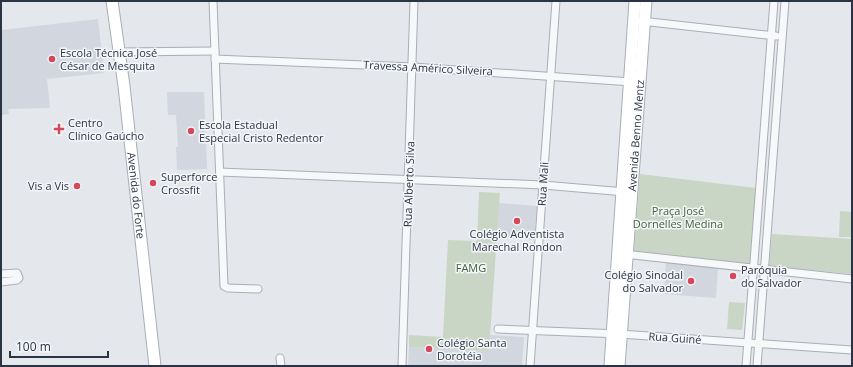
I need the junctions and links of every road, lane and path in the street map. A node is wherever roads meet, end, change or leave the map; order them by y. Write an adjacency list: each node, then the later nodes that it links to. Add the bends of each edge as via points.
1 (112, 1): 13 (street, Avenida do Forte)
2 (213, 1): 12 (street)
3 (414, 1): 15 (street, Rua Alberto Silva)
4 (556, 1): 16 (street, Rua Mali)
5 (635, 1): 9 (street, Avenida Benno Mentz)
6 (646, 1): 9 (street, Avenida Benno Mentz)
7 (774, 1): 10 (street)
8 (785, 1): 11 (street)
9 (640, 20): 10 (street); 17 (street, Avenida Benno Mentz)
10 (771, 36): 11 (street); 18 (street)
11 (782, 37): 19 (street)
12 (215, 50): 13 (street); 14 (street)
13 (120, 52): 38 (street, Avenida do Forte)
14 (215, 59): 15 (street, Travessa Américo Silveira); 20 (street)
15 (413, 67): 16 (street, Travessa Américo Silveira); 21 (street, Rua Alberto Silva)
16 (551, 75): 17 (street, Travessa Américo Silveira); 22 (street, Rua Mali)
17 (635, 82): 23 (street, Avenida Benno Mentz)
18 (762, 152): 19 (street); 25 (street)
19 (773, 153): 26 (street)
20 (220, 172): 21 (street); 30 (street, via 224,287)
21 (408, 180): 22 (street); 40 (street, Rua Alberto Silva)
22 (543, 185): 23 (street); 32 (street, Rua Mali)
23 (627, 192): 24 (street, Avenida Benno Mentz)
24 (622, 254): 25 (street); 33 (street, Avenida Benno Mentz)
25 (753, 270): 26 (street); 34 (street)
26 (764, 271): 28 (street); 35 (street)
27 (1, 274): 29 (street, via 17,273 19,278)
28 (852, 279)
29 (1, 282)
30 (258, 289)
31 (498, 329): 32 (street, Rua Guiné)
32 (532, 331): 33 (street, Rua Guiné); 41 (street, Rua Mali)
33 (616, 334): 34 (street, Rua Guiné); 42 (street, Avenida Benno Mentz); 43 (street, Avenida Benno Mentz)
34 (747, 343): 35 (street, Rua Guiné); 44 (street)
35 (758, 344): 36 (street, Rua Guiné); 45 (street)
36 (852, 350)
37 (280, 358): 39 (street)
38 (155, 366)
39 (281, 366)
40 (402, 366)
41 (530, 366)
42 (610, 366)
43 (619, 366)
44 (746, 366)
45 (757, 366)

